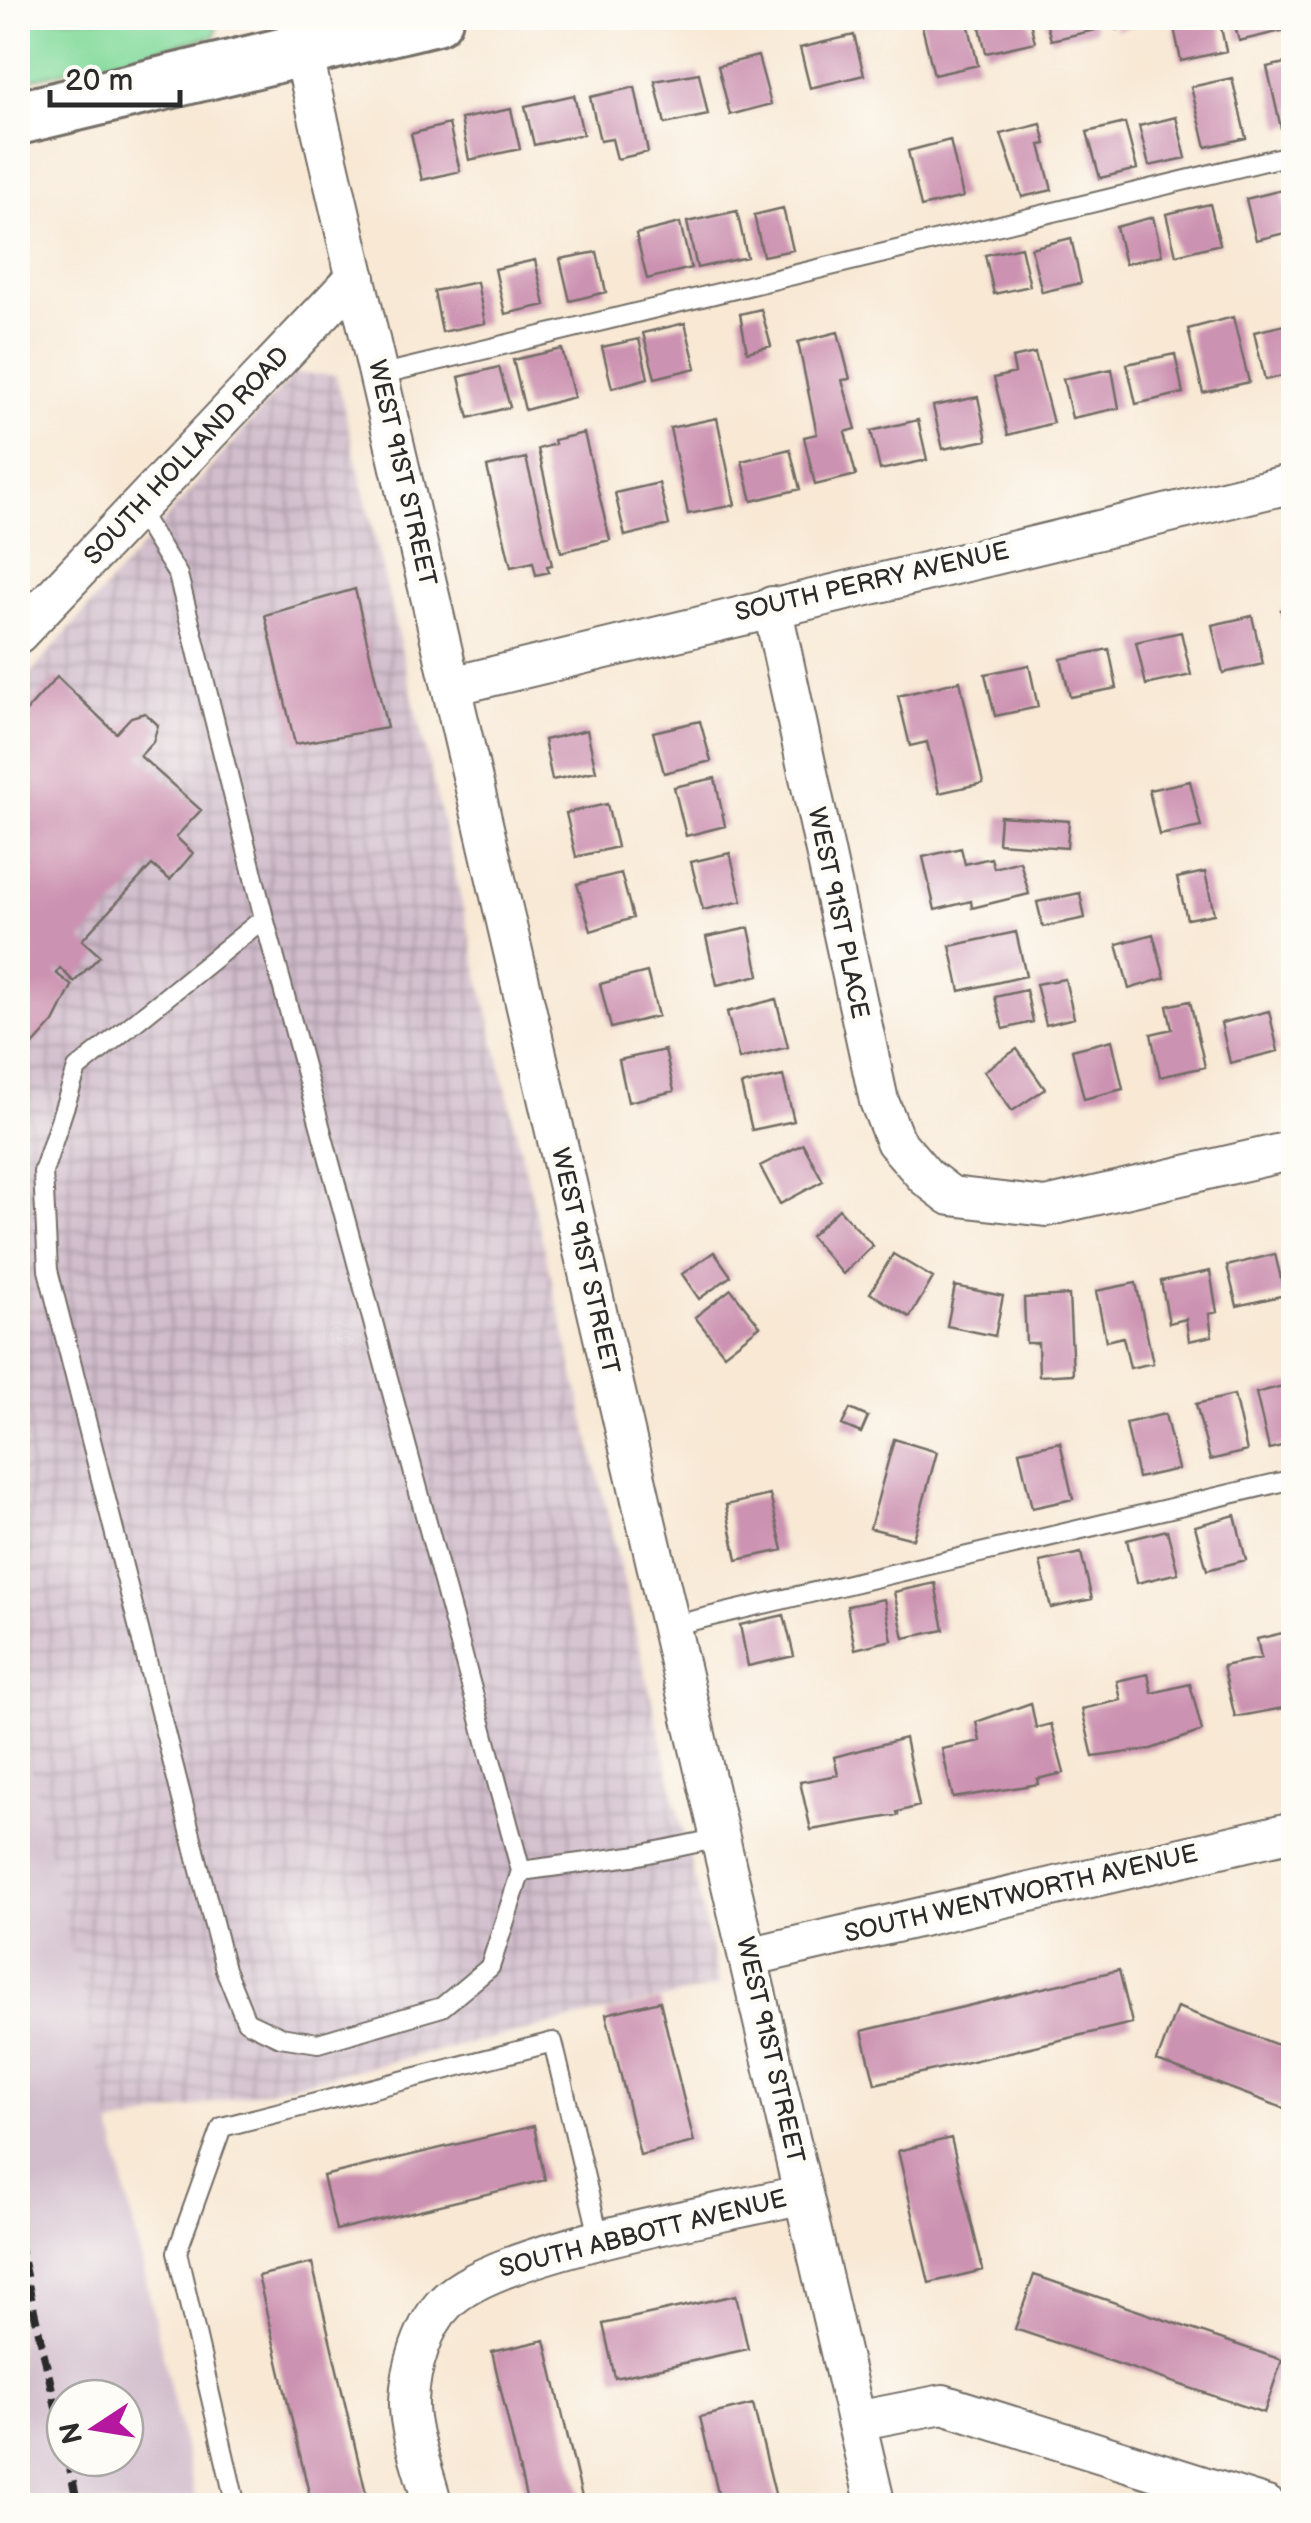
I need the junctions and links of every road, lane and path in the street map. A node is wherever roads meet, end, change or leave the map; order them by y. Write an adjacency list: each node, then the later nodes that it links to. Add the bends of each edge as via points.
1 (436, 18): 2 (main road)
2 (299, 32): 3 (main road); 5 (street, WEST 91ST STREET)
3 (18, 118)
4 (1294, 154): 6 (lane)
5 (356, 277): 6 (street, WEST 91ST STREET); 8 (street, SOUTH HOLLAND ROAD)
6 (379, 374): 11 (street, WEST 91ST STREET)
7 (1294, 482): 9 (street, SOUTH PERRY AVENUE)
8 (136, 509): 10 (street, SOUTH HOLLAND ROAD); 12 (lane, via 178,575)
9 (772, 606): 11 (street, SOUTH PERRY AVENUE); 13 (street, WEST 91ST PLACE, via 879,1101 895,1141 926,1177 951,1196 1046,1207)
10 (18, 634)
11 (452, 686): 15 (street, WEST 91ST STREET)
12 (264, 918): 18 (lane); 18 (lane, via 78,1069 43,1172 48,1270 226,1969 246,2021 280,2037 318,2043 442,2006 490,1967)
13 (1294, 1150)
14 (1294, 1479): 15 (lane)
15 (670, 1626): 17 (street, WEST 91ST STREET)
16 (1294, 1831): 19 (street, SOUTH WENTWORTH AVENUE)
17 (720, 1838): 18 (lane); 19 (street, WEST 91ST STREET)
18 (521, 1871)
19 (748, 1958): 20 (street, WEST 91ST STREET)
20 (803, 2194): 21 (street, SOUTH ABBOTT AVENUE); 22 (street, WEST 91ST STREET)
21 (600, 2241): 23 (lane, via 553,2042 222,2127 177,2252); 24 (street, SOUTH ABBOTT AVENUE, via 484,2274 445,2302 418,2350 409,2402)
22 (856, 2421): 25 (street, WEST 91ST STREET); 26 (street, via 943,2404)
23 (236, 2506)
24 (433, 2506)
25 (876, 2506)
26 (1268, 2506)

